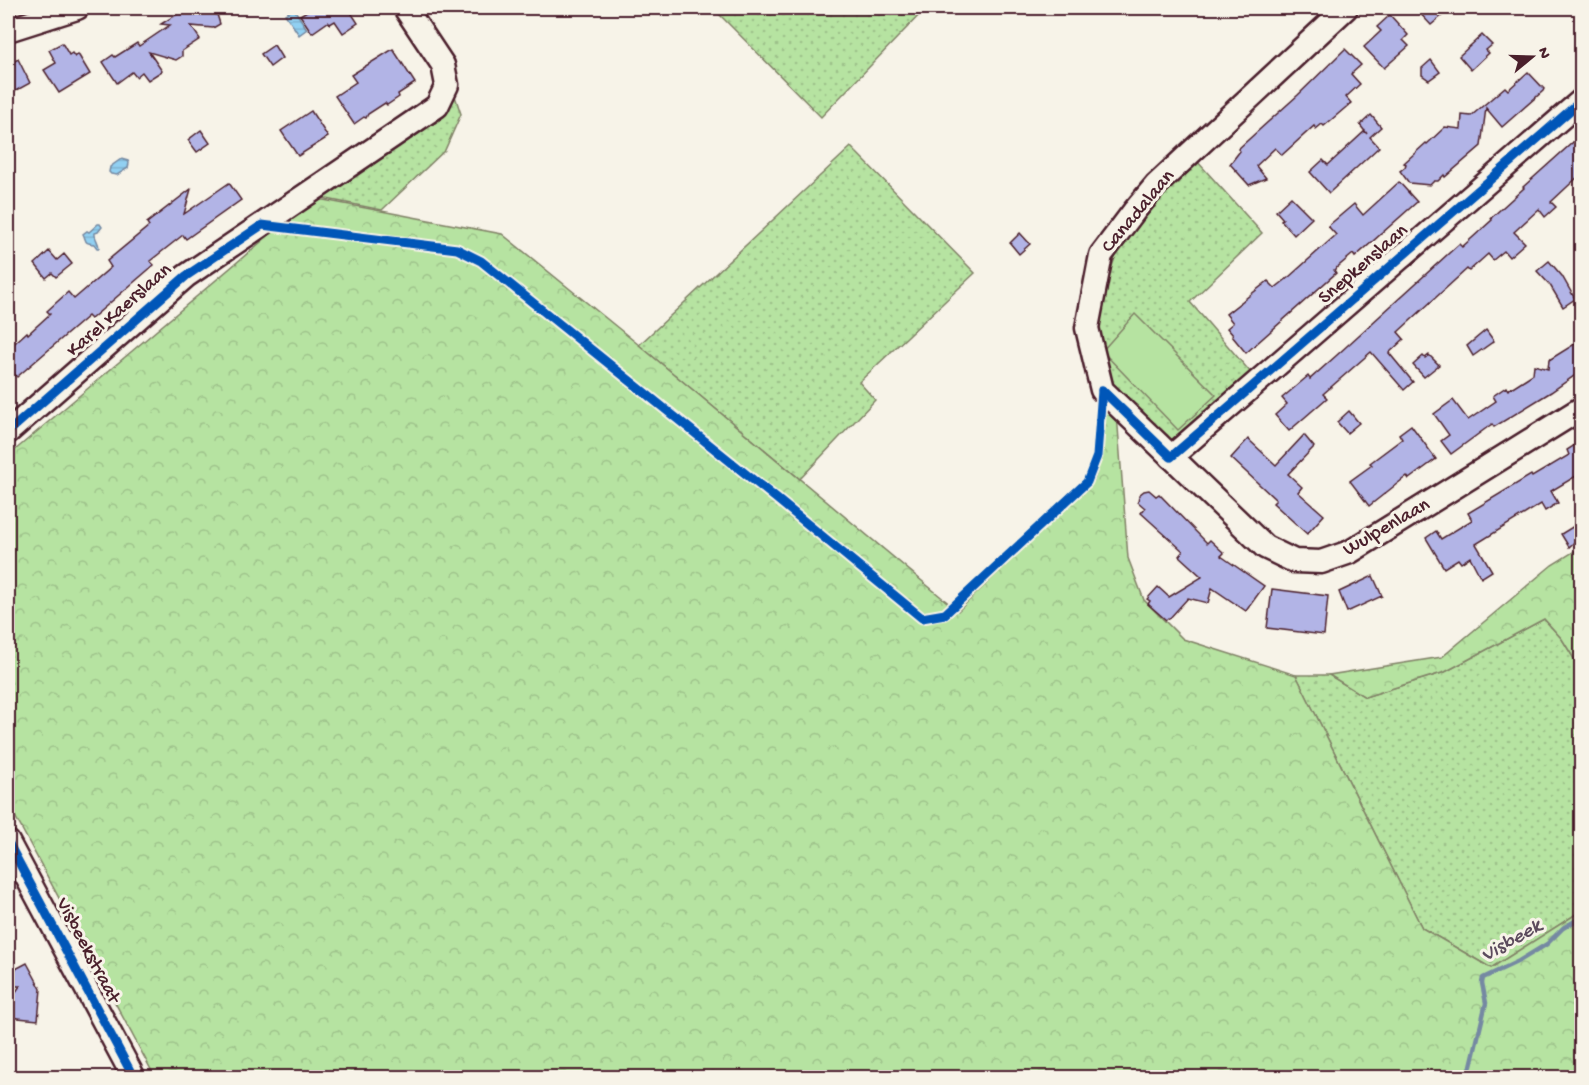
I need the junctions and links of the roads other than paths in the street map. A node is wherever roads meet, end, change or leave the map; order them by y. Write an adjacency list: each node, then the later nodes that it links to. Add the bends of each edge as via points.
1 (77, 8): 4 (street)
2 (405, 8): 7 (street, Karel Kaerslaan, via 443,64 447,85 437,106 186,276)
3 (1346, 8): 8 (street, Canadalaan, via 1156,185 1101,255 1087,328 1102,390)
4 (8, 30)
5 (1581, 100): 8 (street, Snepkenslaan)
6 (1581, 408): 8 (street, Wulpenlaan, via 1350,552 1322,562 1293,561 1265,547)
7 (8, 432)
8 (1171, 458)
9 (8, 842): 10 (street, Visbeekstraat)
10 (134, 1077)

